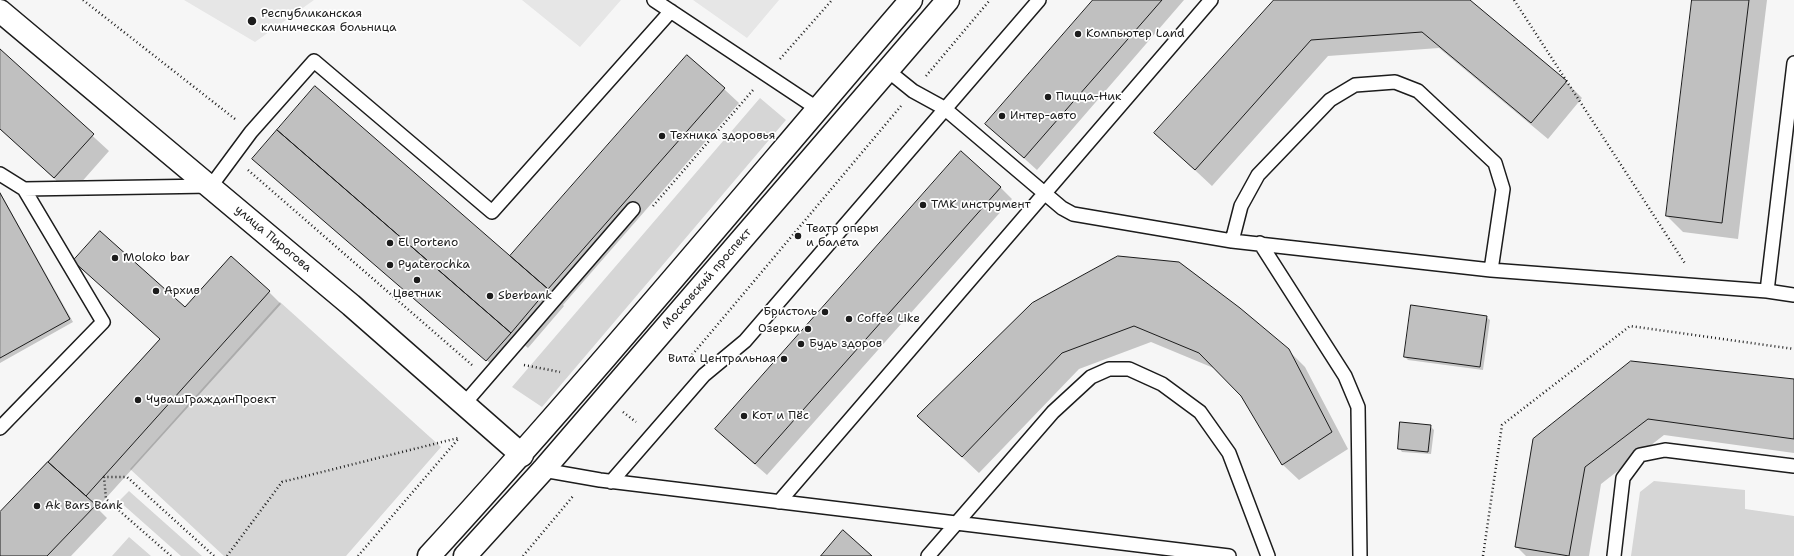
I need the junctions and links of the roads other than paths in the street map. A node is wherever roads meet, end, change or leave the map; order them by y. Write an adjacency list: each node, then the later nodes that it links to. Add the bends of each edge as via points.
1 (654, 0): 7 (lane)
2 (911, 0): 11 (main road, Московский проспект)
3 (948, 0): 9 (main road, Московский проспект)
4 (1038, 0): 10 (lane)
5 (1211, 0): 15 (lane)
6 (0, 11): 13 (main road, улица Пирогова)
7 (671, 11): 11 (lane); 13 (lane, via 492,212 314,61 251,132)
8 (1794, 63): 20 (lane)
9 (887, 70): 10 (lane, via 913,91); 26 (main road, Московский проспект)
10 (944, 108): 15 (lane); 27 (lane, via 745,341 704,376)
11 (818, 109): 24 (main road, Московский проспект)
12 (0, 174): 14 (lane)
13 (211, 186): 14 (lane); 22 (main road, улица Пирогова)
14 (24, 189): 23 (lane, via 103,322)
15 (1044, 193): 17 (lane, via 1073,214); 28 (lane)
16 (633, 209): 22 (lane)
17 (1232, 241): 18 (lane); 19 (lane, via 1241,206 1258,175 1330,100 1355,85 1395,82 1418,91 1495,163 1504,189)
18 (1260, 243): 19 (lane); 35 (lane, via 1345,376 1358,407)
19 (1491, 270): 20 (lane)
20 (1767, 291): 21 (lane)
21 (1794, 295)
22 (464, 404): 24 (main road, улица Пирогова)
23 (0, 428)
24 (522, 455): 26 (main road, улица Пирогова); 30 (main road, Московский проспект)
25 (1794, 466): 36 (lane, via 1665,450 1640,455 1624,478)
26 (543, 470): 27 (lane); 31 (main road, Московский проспект)
27 (611, 482): 28 (lane)
28 (779, 502): 29 (lane)
29 (956, 523): 32 (lane); 33 (lane); 34 (lane, via 1053,412 1091,377 1109,369 1129,369 1162,384 1200,412 1229,453)
30 (429, 556)
31 (465, 556)
32 (928, 556)
33 (1229, 556)
34 (1268, 556)
35 (1360, 556)
36 (1614, 556)

